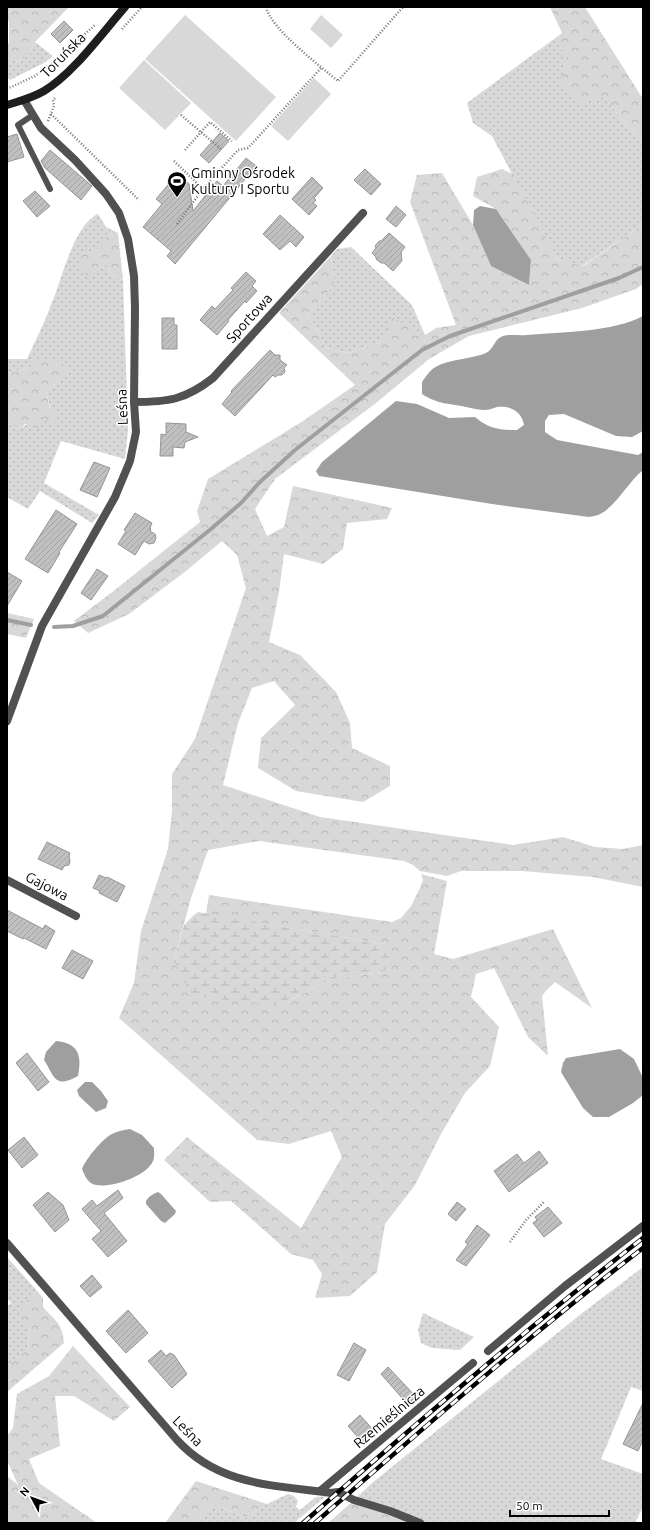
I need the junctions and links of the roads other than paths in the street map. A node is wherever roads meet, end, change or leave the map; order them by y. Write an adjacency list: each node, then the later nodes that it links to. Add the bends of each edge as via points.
1 (125, 7): 2 (main road, Toruńska, via 73,66 45,90)
2 (24, 100): 3 (main road, Toruńska); 4 (street, Leśna)
3 (7, 105)
4 (33, 115): 5 (lane, via 18,125); 7 (street, Leśna, via 41,128 106,194 119,213 128,239 134,276)
5 (50, 189)
6 (363, 213): 7 (street, Sportowa, via 213,378 185,396 167,401)
7 (134, 402): 8 (street, Leśna, via 136,432 124,477 42,626)
8 (7, 721)
9 (7, 880): 10 (street, Gajowa)
10 (76, 916)
11 (643, 1226): 13 (street, via 565,1286)
12 (7, 1243): 15 (street, Leśna, via 187,1452 211,1467 250,1482)
13 (488, 1351)
14 (473, 1363): 15 (street, Rzemieślnicza)
15 (320, 1491): 16 (street, Leśna, via 338,1492)
16 (420, 1523)

